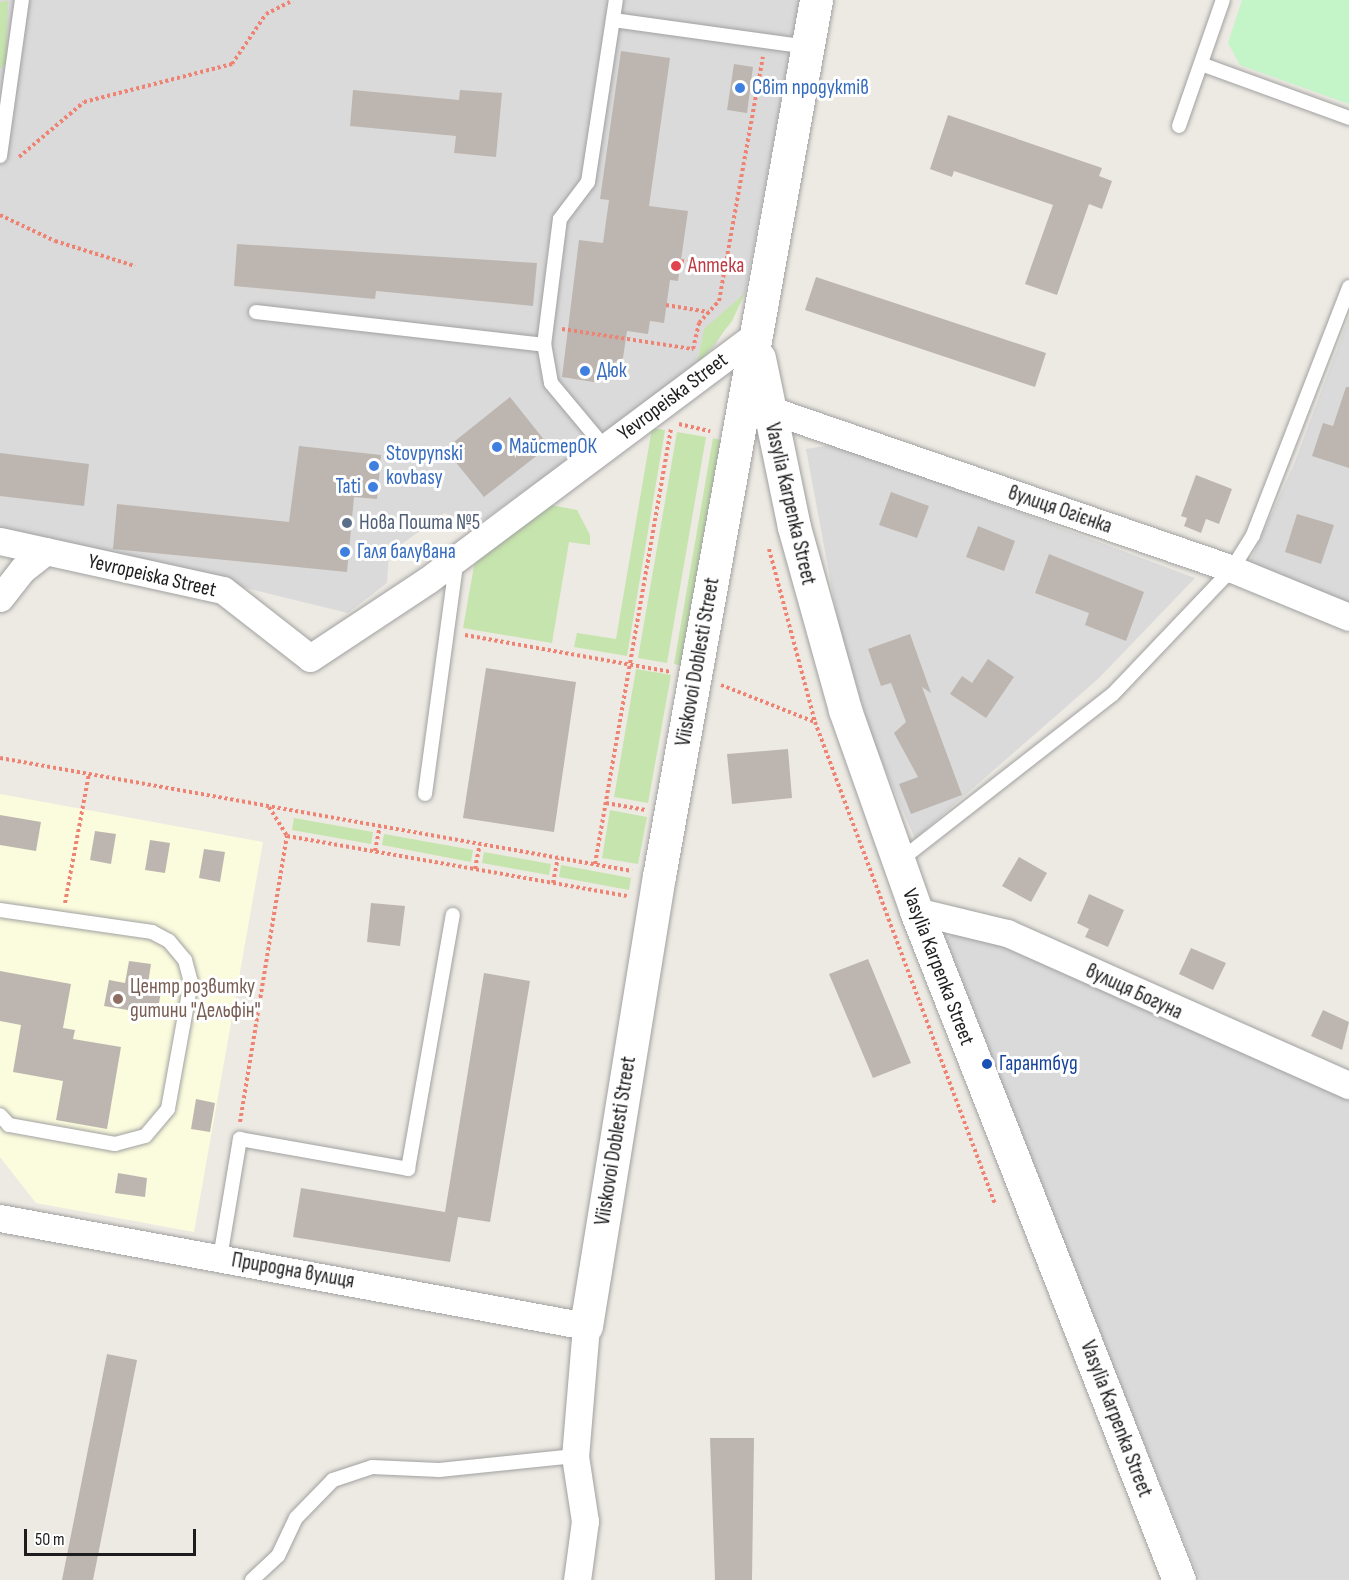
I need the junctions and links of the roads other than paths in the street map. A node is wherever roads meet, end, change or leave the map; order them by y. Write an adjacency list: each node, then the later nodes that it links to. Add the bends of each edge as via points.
1 (22, 0): 8 (lane)
2 (616, 0): 5 (lane)
3 (816, 0): 6 (street, Viiskovoi Doblesti Street)
4 (1223, 0): 7 (lane)
5 (613, 20): 6 (lane); 15 (lane, via 588,182 560,219)
6 (808, 47): 14 (street, Viiskovoi Doblesti Street)
7 (1201, 64): 9 (lane); 10 (lane)
8 (6, 75): 11 (lane)
9 (1349, 117)
10 (1179, 126)
11 (0, 156)
12 (1349, 287): 21 (lane, via 1253,535)
13 (256, 312): 15 (lane)
14 (755, 335): 16 (street, Vasylia Karpenka Street); 17 (street, Yevropeiska Street); 33 (street, Viiskovoi Doblesti Street, via 695,676 650,887)
15 (544, 345): 17 (lane, via 550,383)
16 (768, 409): 21 (street, вулиця Огієнка); 25 (street, Vasylia Karpenka Street, via 818,620)
17 (606, 448): 20 (street, Yevropeiska Street)
18 (0, 541): 19 (street, Yevropeiska Street)
19 (46, 551): 20 (street, Yevropeiska Street, via 223,590 310,658); 22 (street, via 23,569)
20 (458, 556): 24 (lane)
21 (1232, 569): 23 (street, вулиця Огієнка); 25 (lane, via 1112,695)
22 (0, 598)
23 (1349, 617)
24 (425, 794)
25 (898, 862): 27 (street, Vasylia Karpenka Street)
26 (0, 910): 30 (lane, via 152,932 169,941 185,960 191,982 168,1109 145,1136 115,1143 9,1125)
27 (916, 911): 29 (street, вулиця Богуна, via 1007,933); 37 (street, Vasylia Karpenka Street)
28 (453, 915): 32 (lane, via 408,1169 240,1139)
29 (1349, 1086)
30 (0, 1115)
31 (0, 1218): 32 (street, Природна вулиця)
32 (220, 1258): 33 (street, Природна вулиця)
33 (586, 1326): 34 (street)
34 (575, 1456): 35 (lane, via 439,1470 372,1467 333,1480 296,1518 278,1556); 36 (street, via 585,1521)
35 (252, 1580)
36 (577, 1580)
37 (1179, 1580)

